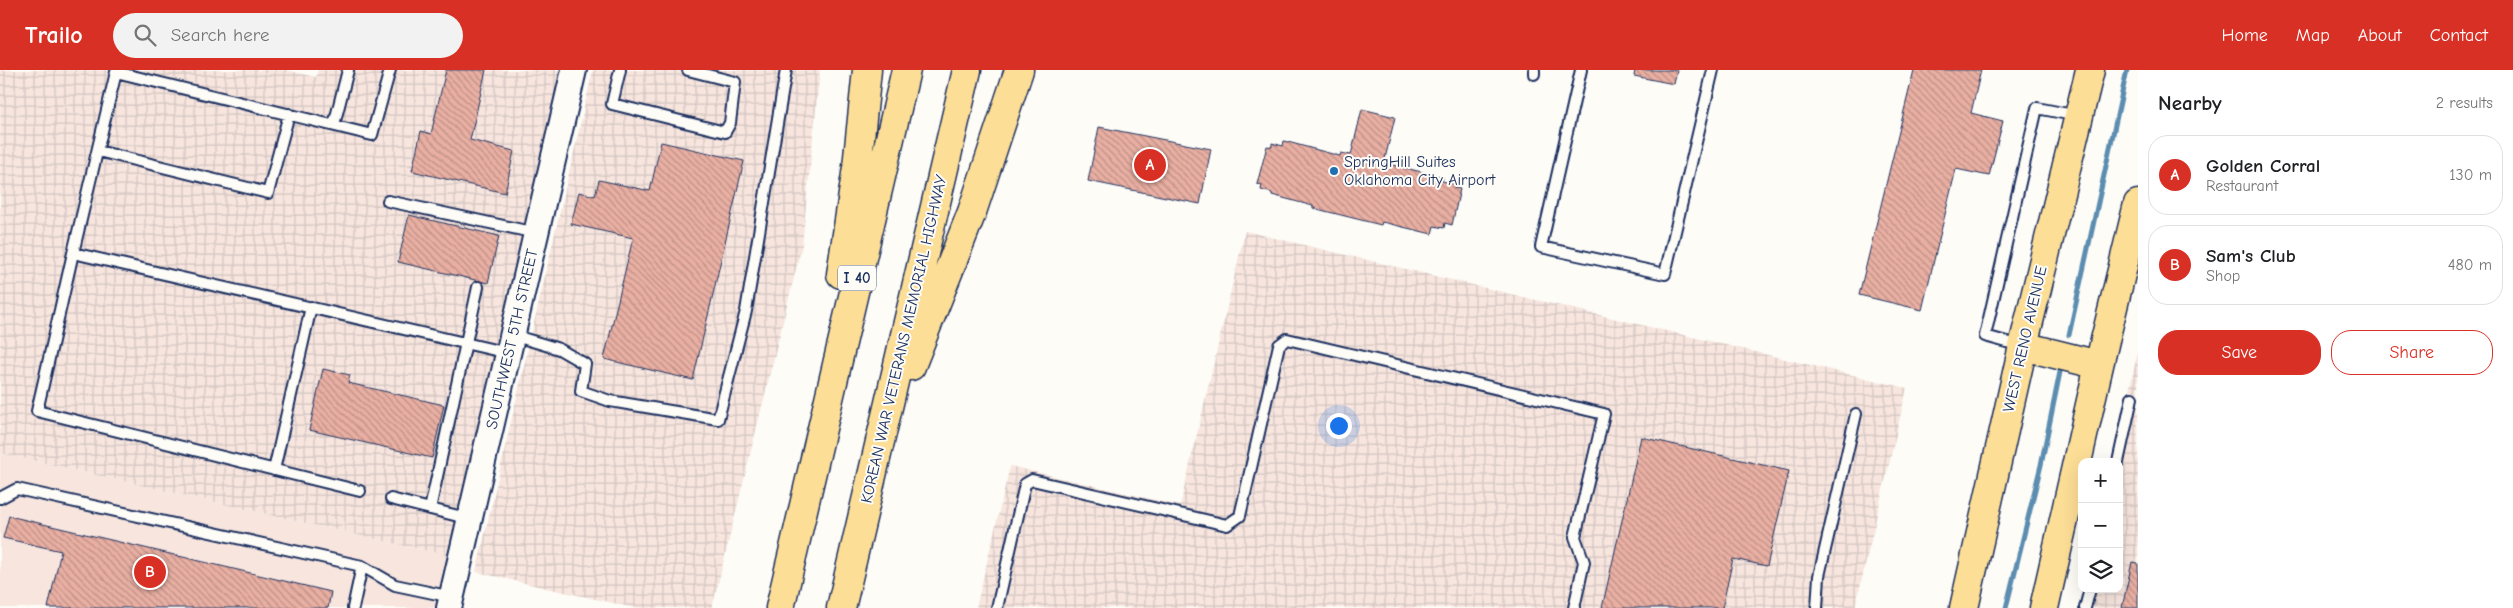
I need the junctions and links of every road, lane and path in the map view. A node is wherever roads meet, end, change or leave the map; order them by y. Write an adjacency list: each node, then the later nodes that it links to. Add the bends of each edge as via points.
1 (348, 70): 16 (lane)
2 (390, 70): 16 (lane, via 372,135)
3 (574, 70): 20 (street, SOUTHWEST 5TH STREET)
4 (620, 70): 5 (lane, via 612,104 725,132 730,122 734,82)
5 (688, 70)
6 (786, 70): 25 (lane, via 746,311 718,419 610,401 581,390 585,364 559,349)
7 (867, 70): 33 (main road, via 856,176)
8 (906, 70): 33 (main road, I 40)
9 (967, 70): 30 (main road, KOREAN WAR VETERANS MEMORIAL HIGHWAY)
10 (1019, 70): 30 (main road, via 969,220)
11 (1581, 70): 12 (lane, via 1540,247 1665,274)
12 (1713, 70)
13 (2090, 70): 15 (main road, WEST RENO AVENUE)
14 (289, 114): 16 (lane); 17 (lane, via 268,193); 17 (lane, via 116,72)
15 (2079, 117): 26 (main road, WEST RENO AVENUE); 26 (lane, via 2036,108 1985,336)
16 (334, 125)
17 (98, 151): 21 (lane)
18 (388, 202): 20 (lane)
19 (2138, 204): 27 (main road)
20 (536, 234): 25 (street, SOUTHWEST 5TH STREET)
21 (73, 253): 23 (lane); 32 (lane, via 37,411)
22 (478, 287): 24 (lane)
23 (311, 308): 24 (lane); 32 (lane)
24 (466, 343): 25 (lane); 37 (lane)
25 (510, 344): 38 (street, SOUTHWEST 5TH STREET)
26 (2023, 346): 27 (main road); 48 (main road, WEST RENO AVENUE)
27 (2098, 365): 49 (main road, via 2082,459)
28 (2132, 398): 31 (lane)
29 (1856, 414): 47 (lane, via 1819,576)
30 (879, 446): 44 (main road, KOREAN WAR VETERANS MEMORIAL HIGHWAY)
31 (2119, 458)
32 (274, 470): 34 (lane)
33 (808, 485): 43 (main road, I 40)
34 (360, 492)
35 (0, 498): 39 (lane, via 17,490)
36 (391, 499): 37 (lane)
37 (430, 509): 38 (lane)
38 (470, 519): 41 (street, SOUTHWEST 5TH STREET)
39 (362, 566): 41 (lane, via 395,585); 42 (lane)
40 (2089, 593): 50 (lane)
41 (451, 602)
42 (353, 608)
43 (780, 608)
44 (841, 608)
45 (997, 608): 46 (lane, via 1026,484 1032,480 1227,525 1240,516 1279,345 1287,339 1604,414 1576,536 1584,562)
46 (1574, 608)
47 (1817, 608)
48 (1964, 608)
49 (2044, 608)
50 (2086, 608)

